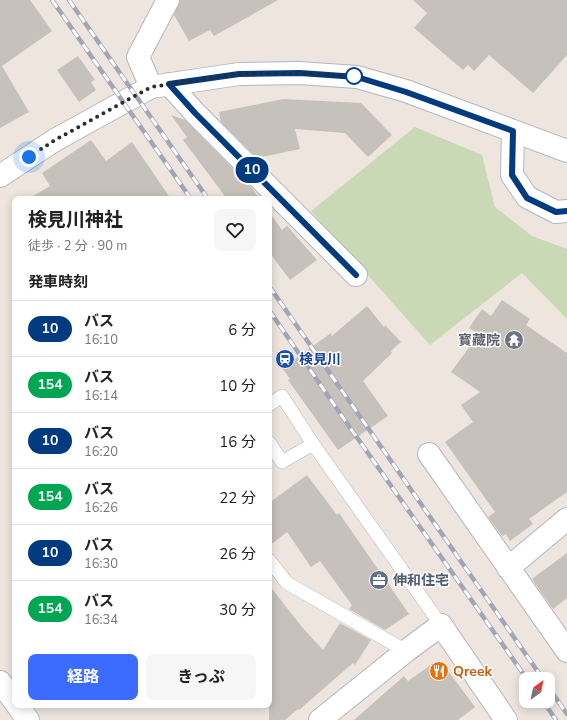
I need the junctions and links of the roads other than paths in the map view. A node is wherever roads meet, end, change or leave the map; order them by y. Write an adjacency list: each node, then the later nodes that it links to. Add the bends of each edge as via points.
1 (168, 0): 2 (street, via 138,57)
2 (160, 86): 3 (street, via 239,74 300,73 357,77); 5 (street, via 55,140); 7 (street, via 195,113)
3 (513, 131): 4 (street); 6 (street, via 512,175 527,198 556,212)
4 (567, 151)
5 (1, 174)
6 (567, 211)
7 (356, 275)
8 (272, 403): 9 (lane, via 282,396)
9 (313, 444): 10 (lane, via 282,462); 15 (lane)
10 (272, 447)
11 (429, 454): 14 (street)
12 (567, 519): 14 (street)
13 (272, 564): 16 (lane, via 287,583)
14 (508, 568): 17 (street)
15 (441, 625): 16 (street); 23 (street)
16 (406, 651): 21 (street)
17 (567, 651)
18 (0, 682): 19 (street)
19 (12, 698)
20 (19, 708): 22 (street)
21 (323, 719)
22 (28, 720)
23 (506, 720)

